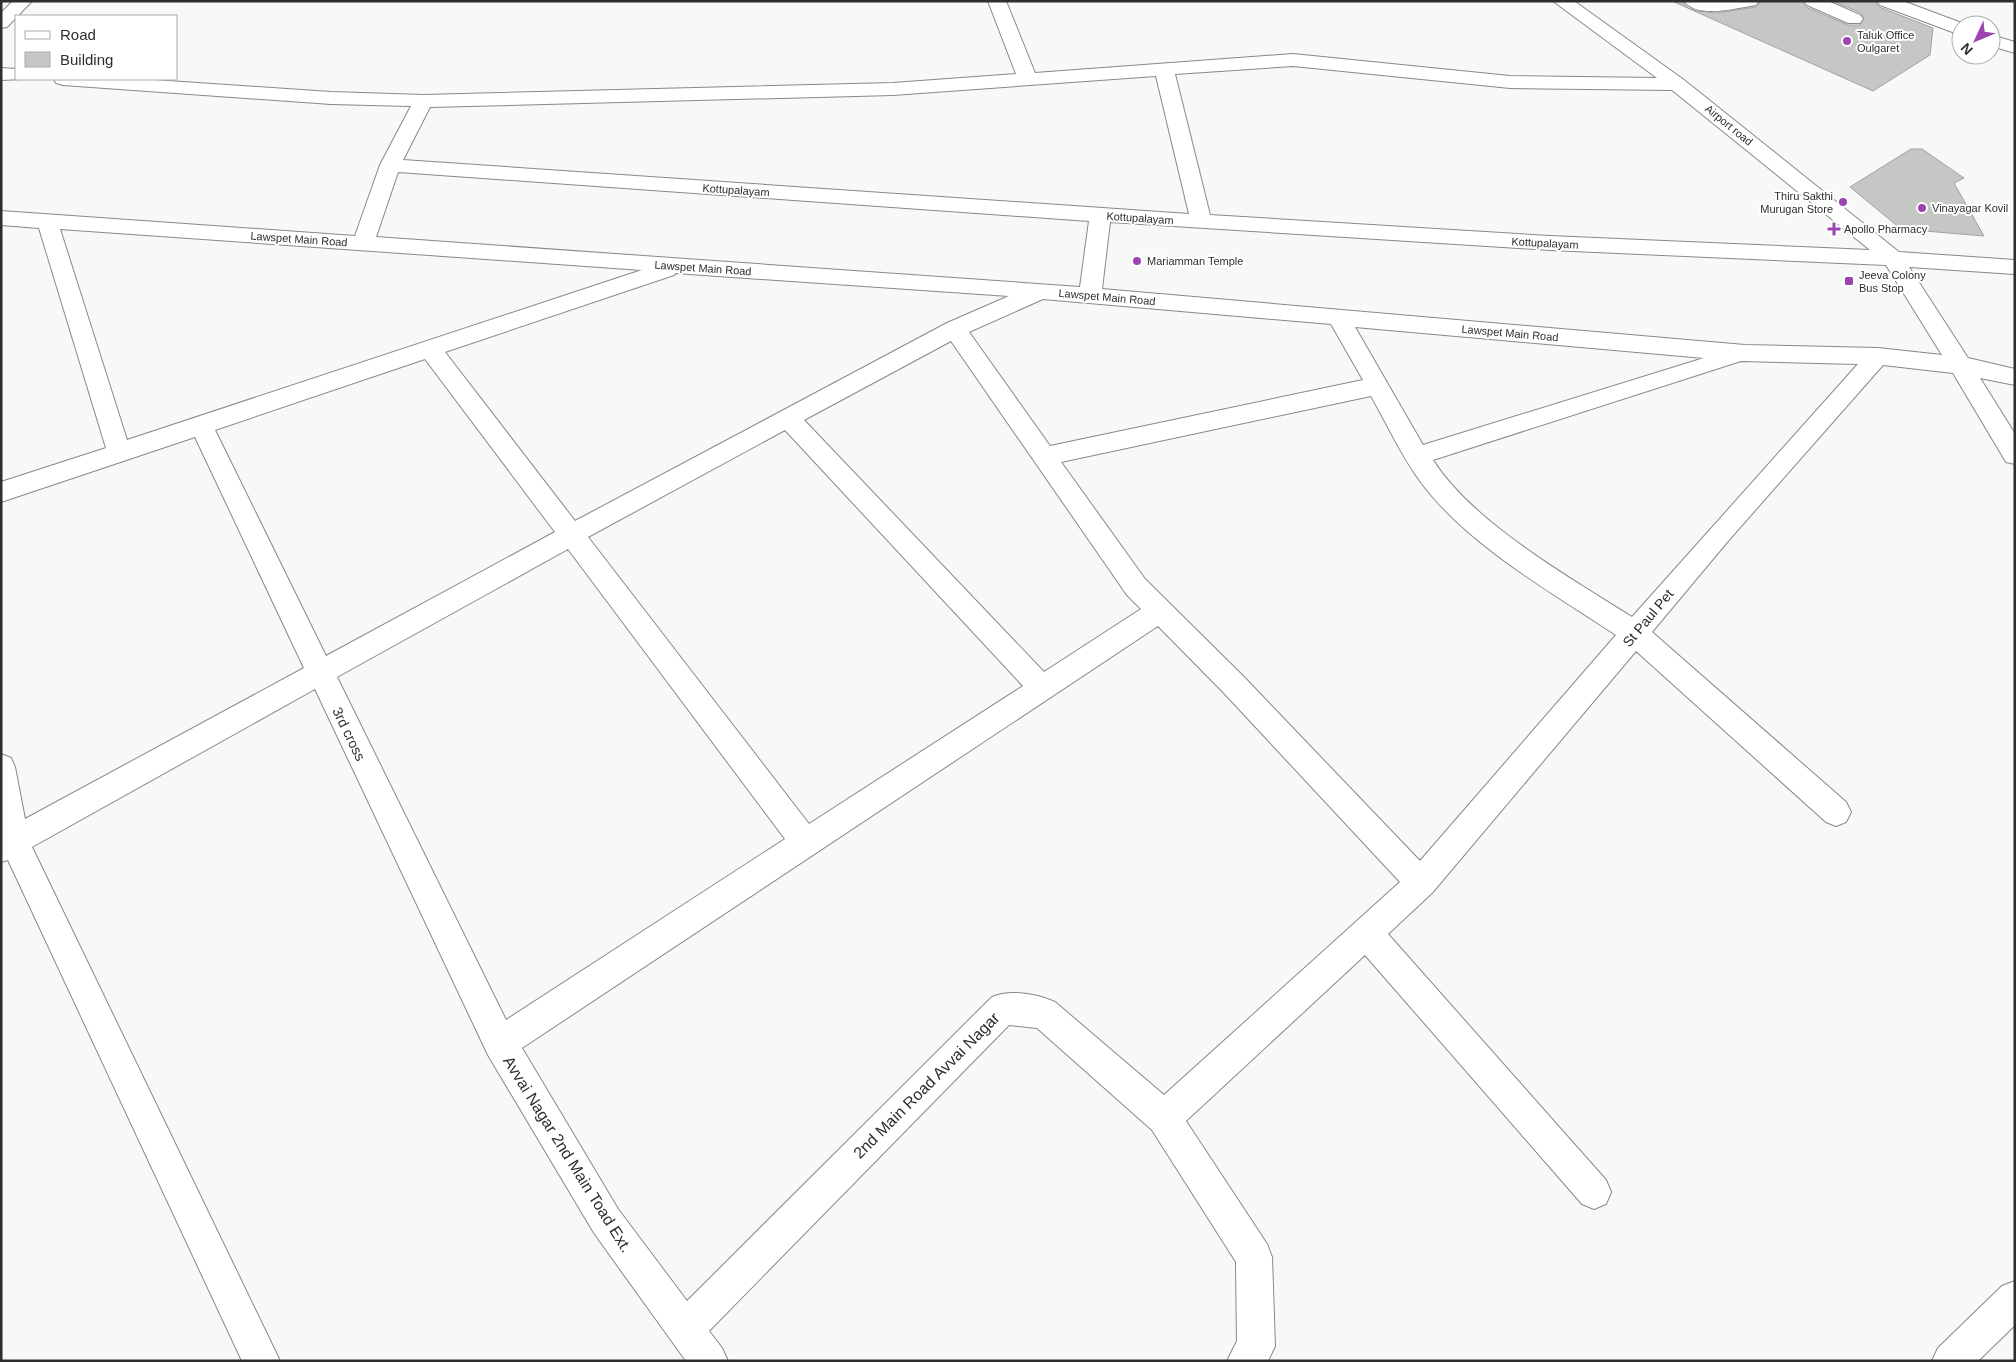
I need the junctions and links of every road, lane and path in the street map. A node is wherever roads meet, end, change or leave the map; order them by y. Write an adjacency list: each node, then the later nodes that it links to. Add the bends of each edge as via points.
1 (23, 1): 9 (street)
2 (997, 1): 17 (street)
3 (1562, 1): 18 (street, Airport road)
4 (1692, 1): 5 (street, via 1711,7)
5 (1750, 1)
6 (1813, 1): 8 (street)
7 (1886, 1): 10 (street)
8 (1854, 19)
9 (1, 23)
10 (1951, 25)
11 (2001, 43): 12 (street)
12 (2015, 48)
13 (1164, 69): 17 (street); 18 (street, via 1294,60 1510,82); 24 (street)
14 (1, 74): 15 (street)
15 (15, 75)
16 (77, 80): 19 (street, via 331,98)
17 (1028, 80): 19 (street, via 893,89)
18 (1677, 84): 26 (street, Airport road)
19 (423, 101): 20 (street)
20 (390, 165): 21 (street, Kottupalayam); 25 (street)
21 (1100, 215): 24 (street, Kottupalayam); 30 (street)
22 (1, 218): 23 (street, Lawspet Main Road)
23 (48, 221): 25 (street, Lawspet Main Road); 41 (street)
24 (1201, 221): 26 (street, Kottupalayam, via 1634,248)
25 (363, 243): 27 (street, Lawspet Main Road)
26 (1891, 256): 28 (street); 36 (street)
27 (678, 266): 29 (street, Lawspet Main Road); 33 (street)
28 (2015, 266)
29 (1040, 291): 30 (street, Lawspet Main Road); 32 (street)
30 (1090, 296): 31 (street, Lawspet Main Road)
31 (1339, 318): 34 (street, Lawspet Main Road); 38 (street)
32 (955, 329): 39 (street); 43 (street)
33 (430, 349): 40 (street); 46 (street)
34 (1745, 353): 35 (street, Lawspet Main Road); 44 (street)
35 (1878, 356): 36 (street, Lawspet Main Road); 48 (street, St Paul Pet)
36 (1960, 365): 37 (street, Lawspet Main Road); 42 (street)
37 (2015, 377)
38 (1377, 386): 43 (street); 44 (street)
39 (788, 418): 46 (street); 50 (street)
40 (201, 425): 41 (street); 49 (street, 3rd cross)
41 (118, 452): 45 (street)
42 (2015, 454)
43 (1044, 456): 47 (street, via 1136,587)
44 (1416, 456): 48 (street, via 1463,513 1529,564)
45 (1, 492)
46 (571, 534): 49 (street); 53 (street)
47 (1160, 611): 50 (street); 55 (street)
48 (1634, 633): 52 (street); 55 (street, St Paul Pet)
49 (319, 672): 54 (street); 57 (street, 3rd cross)
50 (1042, 688): 53 (street)
51 (1, 767): 54 (street)
52 (1836, 812)
53 (806, 843): 57 (street)
54 (7, 844): 62 (street)
55 (1421, 882): 56 (street, St Paul Pet)
56 (1367, 933): 58 (street, St Paul Pet); 59 (street)
57 (500, 1043): 61 (street, Avvai Nagar 2nd Main Toad Ext., via 606,1221)
58 (1164, 1118): 61 (street, 2nd Main Road Avvai Nagar, via 1044,1014 1003,1008); 64 (street, 2nd Main Road Avvai Nagar, via 1254,1257 1256,1346)
59 (1594, 1192)
60 (2015, 1298): 65 (street)
61 (685, 1329): 63 (street, Avvai Nagar 2nd Main Toad Ext.)
62 (261, 1361)
63 (709, 1361)
64 (1246, 1361)
65 (1951, 1361)

